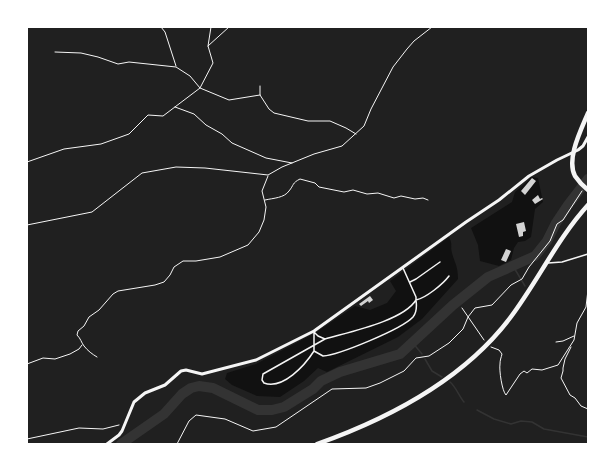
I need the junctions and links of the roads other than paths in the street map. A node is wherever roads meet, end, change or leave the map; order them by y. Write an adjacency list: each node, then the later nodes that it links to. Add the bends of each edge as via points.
1 (588, 113): 3 (main road)
2 (588, 137): 3 (street, via 583,146)
3 (574, 152): 4 (main road, via 575,175); 9 (street, via 529,176)
4 (586, 189)
5 (588, 205): 8 (main road)
6 (588, 254): 8 (lane, via 562,262)
7 (440, 262): 11 (lane)
8 (547, 262): 18 (main road, via 511,317 465,365 443,382 394,410)
9 (403, 268): 11 (lane); 13 (street)
10 (449, 276): 12 (lane, via 428,295)
11 (410, 282): 12 (lane)
12 (416, 300): 14 (lane, via 408,310 392,319); 16 (lane, via 417,307 413,317 388,333 328,356)
13 (314, 332): 14 (lane); 15 (lane); 17 (street, via 256,360 202,374 186,370 181,372 165,385 145,393 134,402 119,435)
14 (325, 339): 15 (lane)
15 (314, 346): 16 (lane); 16 (lane, via 263,374 262,380 264,383 272,384 293,375)
16 (314, 351)
17 (107, 444)
18 (317, 444)

